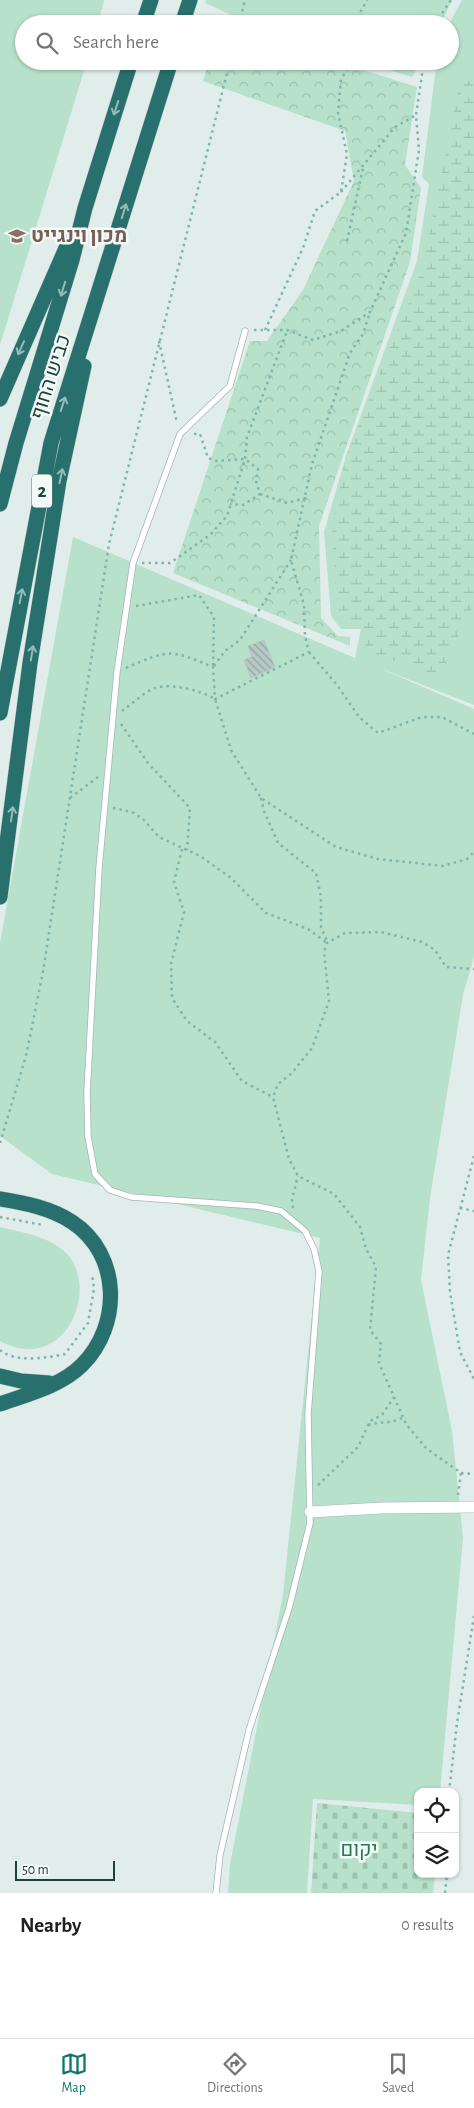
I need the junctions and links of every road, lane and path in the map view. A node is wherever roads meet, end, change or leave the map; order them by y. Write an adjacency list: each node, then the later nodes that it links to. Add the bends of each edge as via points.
1 (151, 0): 6 (highway)
2 (190, 0): 7 (highway)
3 (245, 0): 8 (path)
4 (367, 0): 9 (path)
5 (451, 0): 10 (path)
6 (146, 15)
7 (185, 15)
8 (241, 15)
9 (359, 15)
10 (440, 15)
11 (128, 70): 19 (highway, כביש החוף / 2, one-way to 19)
12 (168, 70): 21 (highway, כביש החוף / 2, one-way to 12)
13 (228, 70): 26 (path)
14 (347, 70): 18 (path, via 341,79 338,113 347,154)
15 (423, 70): 16 (path)
16 (416, 115): 17 (path, via 395,128); 22 (path, via 419,150 406,233)
17 (363, 166): 18 (path); 20 (path)
18 (341, 192): 23 (path, via 315,211)
19 (84, 208): 27 (highway, one-way to 27); 32 (highway, כביש החוף / 2, one-way to 32, via 72,260)
20 (347, 241)
21 (104, 274): 41 (highway, כביש החוף / 2, one-way to 21, via 51,443); 51 (highway, one-way to 21, via 30,663 59,480)
22 (370, 312): 24 (path, via 341,331 313,340); 31 (path, via 363,334 350,353 312,464)
23 (265, 330): 24 (path); 25 (path)
24 (287, 330): 29 (path, via 247,438)
25 (245, 331): 28 (lane, via 230,386)
26 (159, 338): 28 (path); 45 (path, via 109,544)
27 (0, 399)
28 (180, 434): 29 (path, via 200,434 208,458 214,461); 35 (lane)
29 (245, 459): 30 (path, via 258,469 256,481); 33 (path)
30 (260, 494): 31 (path, via 287,503); 33 (path, via 243,505)
31 (306, 498): 34 (path)
32 (0, 504)
33 (230, 504): 35 (path, via 227,516 210,535 170,563)
34 (291, 560): 37 (path, via 304,605); 38 (path, via 240,640 225,651)
35 (133, 563): 36 (lane)
36 (126, 608): 38 (path, via 199,595 214,617); 39 (lane)
37 (308, 652): 40 (path); 43 (path, via 337,685 359,718 378,733 422,717 442,717)
38 (213, 667): 39 (path, via 178,653 159,653); 40 (path)
39 (117, 672): 42 (lane)
40 (215, 699): 42 (path, via 184,688 154,688); 46 (path, via 231,750)
41 (0, 713)
42 (114, 716): 44 (lane); 49 (path, via 148,763 190,808)
43 (474, 734)
44 (109, 769): 45 (path); 47 (lane)
45 (70, 798): 55 (path, via 28,1047)
46 (260, 798): 50 (path, via 336,847 378,858 443,866 467,859); 52 (path, via 278,843 316,873 321,897 321,927)
47 (105, 807): 48 (path, via 132,812 159,837); 62 (lane, via 87,1093 88,1137 95,1174 110,1190 131,1197 257,1206 281,1211)
48 (182, 849): 49 (path); 54 (path, via 174,882 184,912 171,964 172,998 187,1021 215,1042 242,1081)
49 (187, 850): 52 (path, via 231,878 266,913 308,928)
50 (474, 852)
51 (0, 897)
52 (328, 943): 53 (path, via 345,932 381,932 422,942 435,950 446,967); 54 (path, via 324,952 329,1000 312,1048 278,1084)
53 (474, 969)
54 (272, 1097): 57 (path, via 289,1159)
55 (0, 1143)
56 (474, 1156): 59 (path)
57 (298, 1176): 62 (path, via 292,1199); 69 (path, via 334,1194 360,1227 376,1267 370,1330 381,1344 379,1363)
58 (0, 1199): 68 (highway, via 38,1207 72,1221 96,1244 108,1272 111,1308 101,1341 81,1366)
59 (460, 1208): 60 (path); 67 (path, via 448,1255 450,1292 460,1352)
60 (474, 1211)
61 (0, 1217): 63 (path)
62 (293, 1220): 75 (lane, via 308,1237 319,1271 308,1414)
63 (49, 1226)
64 (92, 1270): 65 (path, via 94,1289 88,1323 65,1354 41,1359 5,1354)
65 (0, 1350)
66 (0, 1376): 68 (highway)
67 (474, 1380)
68 (56, 1383): 70 (highway)
69 (394, 1397): 71 (path); 72 (path, via 382,1415)
70 (0, 1404)
71 (402, 1418): 72 (path, via 393,1423 379,1421); 73 (path, via 426,1448)
72 (368, 1424): 75 (path, via 358,1447)
73 (461, 1473): 74 (path); 76 (path)
74 (474, 1474)
75 (310, 1494): 78 (lane)
76 (456, 1506): 77 (street); 78 (street)
77 (474, 1507)
78 (310, 1512): 82 (lane, via 289,1608 249,1730 220,1855)
79 (474, 1616): 80 (path)
80 (449, 1788)
81 (446, 1878): 83 (path)
82 (216, 1893)
83 (444, 1893)

